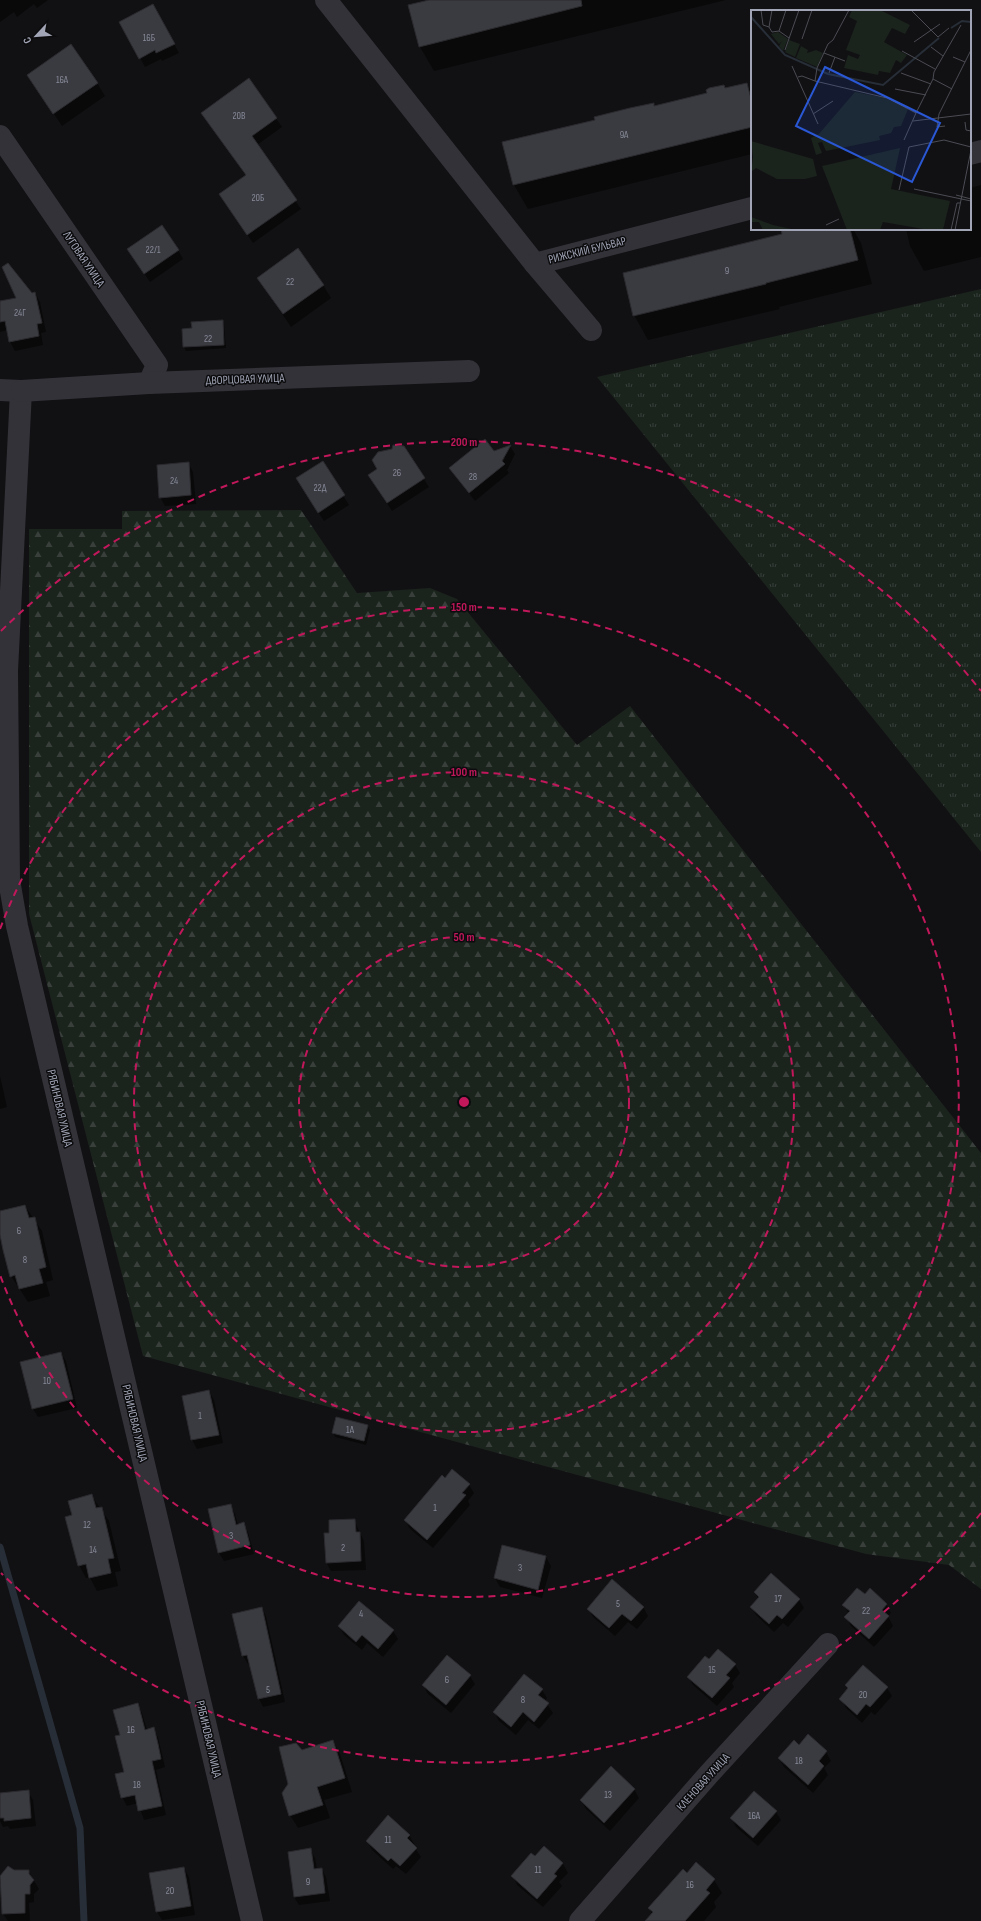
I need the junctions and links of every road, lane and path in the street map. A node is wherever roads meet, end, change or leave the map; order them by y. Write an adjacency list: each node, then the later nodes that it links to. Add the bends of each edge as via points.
1 (326, 0): 6 (street, РИЖСКИЙ БУЛЬВАР)
2 (0, 136): 9 (street, ЛУГОВАЯ УЛИЦА, via 156,365)
3 (981, 151): 4 (street)
4 (971, 154)
5 (751, 208): 6 (street, РИЖСКИЙ БУЛЬВАР)
6 (535, 264): 7 (street)
7 (591, 330)
8 (469, 371): 9 (street, ДВОРЦОВАЯ УЛИЦА)
9 (149, 383): 10 (street, ДВОРЦОВАЯ УЛИЦА)
10 (11, 390): 12 (street, РЯБИНОВАЯ УЛИЦА, via 7,671 9,880 17,926)
11 (828, 1644): 13 (street, КЛЕНОВАЯ УЛИЦА)
12 (252, 1921)
13 (580, 1921)

